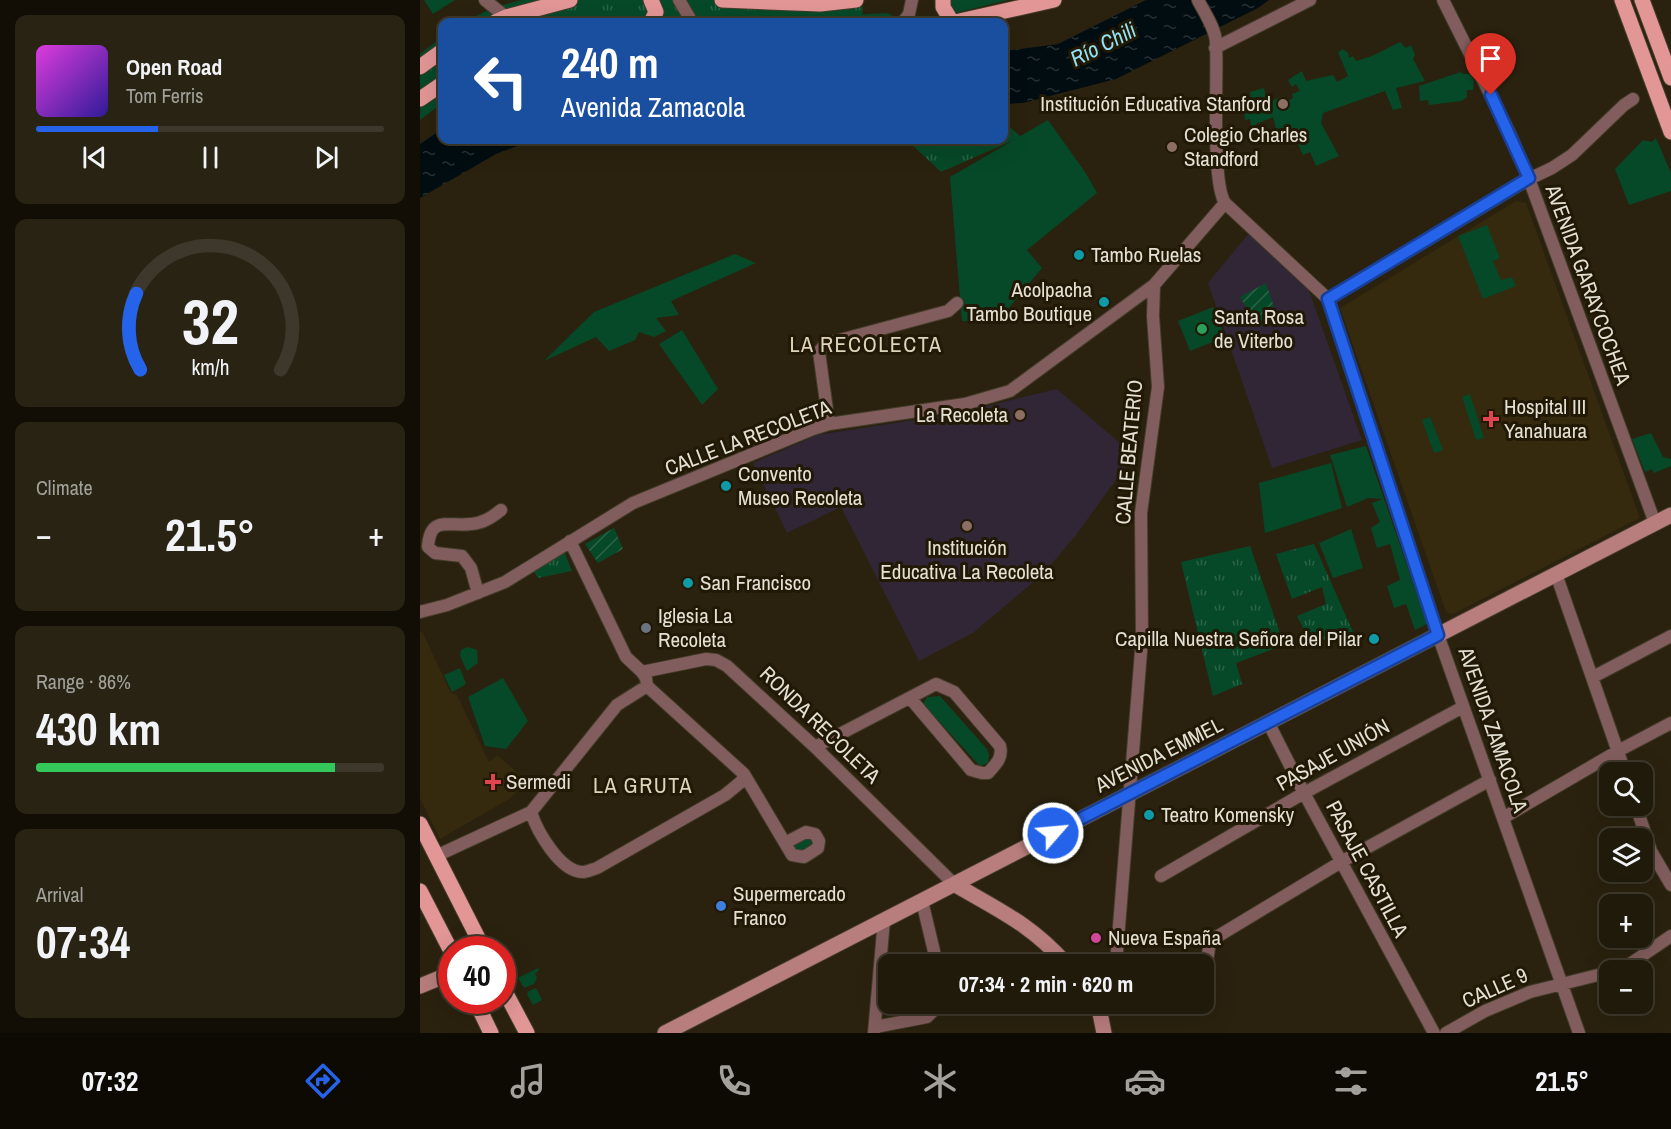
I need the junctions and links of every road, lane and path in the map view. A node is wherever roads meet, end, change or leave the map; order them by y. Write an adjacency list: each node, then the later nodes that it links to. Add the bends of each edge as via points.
1 (485, 0): 16 (street)
2 (570, 0): 17 (main road)
3 (651, 0): 18 (main road, via 656,12)
4 (679, 0): 19 (street)
5 (722, 0): 6 (main road, via 820,4)
6 (856, 0)
7 (912, 0): 20 (street)
8 (943, 0): 21 (main road)
9 (1054, 0): 15 (main road)
10 (1198, 0): 23 (street, via 1214,34)
11 (1310, 0): 23 (street)
12 (1443, 0): 31 (street, AVENIDA GARAYCOCHEA)
13 (1622, 0): 30 (main road)
14 (1642, 0): 26 (main road)
15 (1035, 3): 22 (main road)
16 (498, 18)
17 (507, 18)
18 (653, 18)
19 (690, 18)
20 (906, 18)
21 (951, 18)
22 (970, 18)
23 (1215, 48): 32 (street, via 1218,167 1221,196)
24 (438, 54): 25 (main road)
25 (420, 66)
26 (1671, 78)
27 (438, 87): 28 (main road)
28 (420, 99)
29 (1633, 99): 31 (street, via 1572,155)
30 (1671, 132)
31 (1529, 178): 34 (street); 39 (street, AVENIDA GARAYCOCHEA)
32 (1226, 203): 33 (street); 34 (street, AVENIDA ZAMACOLA)
33 (1154, 285): 36 (street, CALLE LA RECOLETA, via 1010,391 965,404); 59 (street, CALLE BEATERIO, via 1158,387 1141,513 1142,639)
34 (1328, 299): 44 (street, AVENIDA ZAMACOLA)
35 (957, 303): 36 (street, via 948,311 825,344 819,352)
36 (829, 424): 40 (street, CALLE LA RECOLETA, via 633,503)
37 (501, 510): 42 (street, via 477,524 440,524 429,536 428,547 435,553 462,556 471,568)
38 (1671, 514): 39 (street, AVENIDA EMMEL)
39 (1655, 523): 41 (street, AVENIDA EMMEL)
40 (570, 541): 42 (street, CALLE LA RECOLETA, via 505,582); 46 (street, via 626,657)
41 (1556, 574): 44 (street, AVENIDA EMMEL); 47 (street)
42 (478, 593): 43 (street, CALLE LA RECOLETA)
43 (420, 612)
44 (1438, 635): 50 (street, AVENIDA ZAMACOLA); 51 (street, AVENIDA EMMEL)
45 (1671, 636): 47 (street)
46 (642, 672): 48 (street); 53 (street, RONDA RECOLETA, via 716,660)
47 (1593, 677): 54 (street)
48 (647, 686): 56 (street); 60 (street, via 617,705)
49 (910, 698): 49 (street, via 936,684 954,692 1000,746 999,760 988,772 971,770); 53 (street)
50 (1463, 706): 57 (street, AVENIDA ZAMACOLA); 58 (street, PASAJE UNIÓN)
51 (1268, 722): 58 (street, PASAJE CASTILLA); 59 (street, AVENIDA EMMEL)
52 (1671, 723): 54 (street)
53 (815, 747): 68 (street, RONDA RECOLETA)
54 (1618, 751): 55 (street); 62 (street)
55 (1622, 762)
56 (744, 774): 60 (street, via 742,781 725,795 597,868 581,873 549,848); 64 (street)
57 (1490, 780): 62 (street, AVENIDA ZAMACOLA); 66 (street)
58 (1304, 793): 66 (street, PASAJE CASTILLA); 67 (street, PASAJE UNIÓN)
59 (1130, 794): 68 (street, AVENIDA EMMEL); 78 (street, CALLE BEATERIO)
60 (531, 812): 65 (street)
61 (1639, 816): 69 (street, via 1651,851)
62 (1503, 818): 83 (street, AVENIDA ZAMACOLA)
63 (420, 824): 65 (main road)
64 (785, 843)
65 (436, 856): 74 (main road)
66 (1341, 862): 79 (street, via 1210,941); 94 (street, PASAJE CASTILLA)
67 (1161, 876)
68 (954, 884): 71 (street, AVENIDA EMMEL); 77 (street, RONDA RECOLETA, via 1016,919)
69 (1671, 885)
70 (420, 891): 73 (main road)
71 (922, 901): 72 (street, AVENIDA EMMEL); 76 (street)
72 (884, 920): 89 (street); 92 (street, AVENIDA EMMEL)
73 (443, 936)
74 (477, 936)
75 (1671, 936): 80 (street)
76 (935, 954)
77 (1056, 954)
78 (1117, 954)
79 (1208, 954)
80 (1636, 960)
81 (1599, 974): 83 (street, CALLE 9)
82 (438, 979): 84 (street)
83 (1561, 983): 95 (street, CALLE 9, via 1503,1003); 96 (street, AVENIDA ZAMACOLA)
84 (420, 986)
85 (516, 1012): 91 (main road)
86 (482, 1014): 90 (main road)
87 (930, 1014): 89 (street)
88 (1103, 1014): 93 (street)
89 (874, 1030)
90 (492, 1033)
91 (527, 1033)
92 (665, 1033)
93 (1104, 1033)
94 (1434, 1033)
95 (1446, 1033)
96 (1579, 1033)

